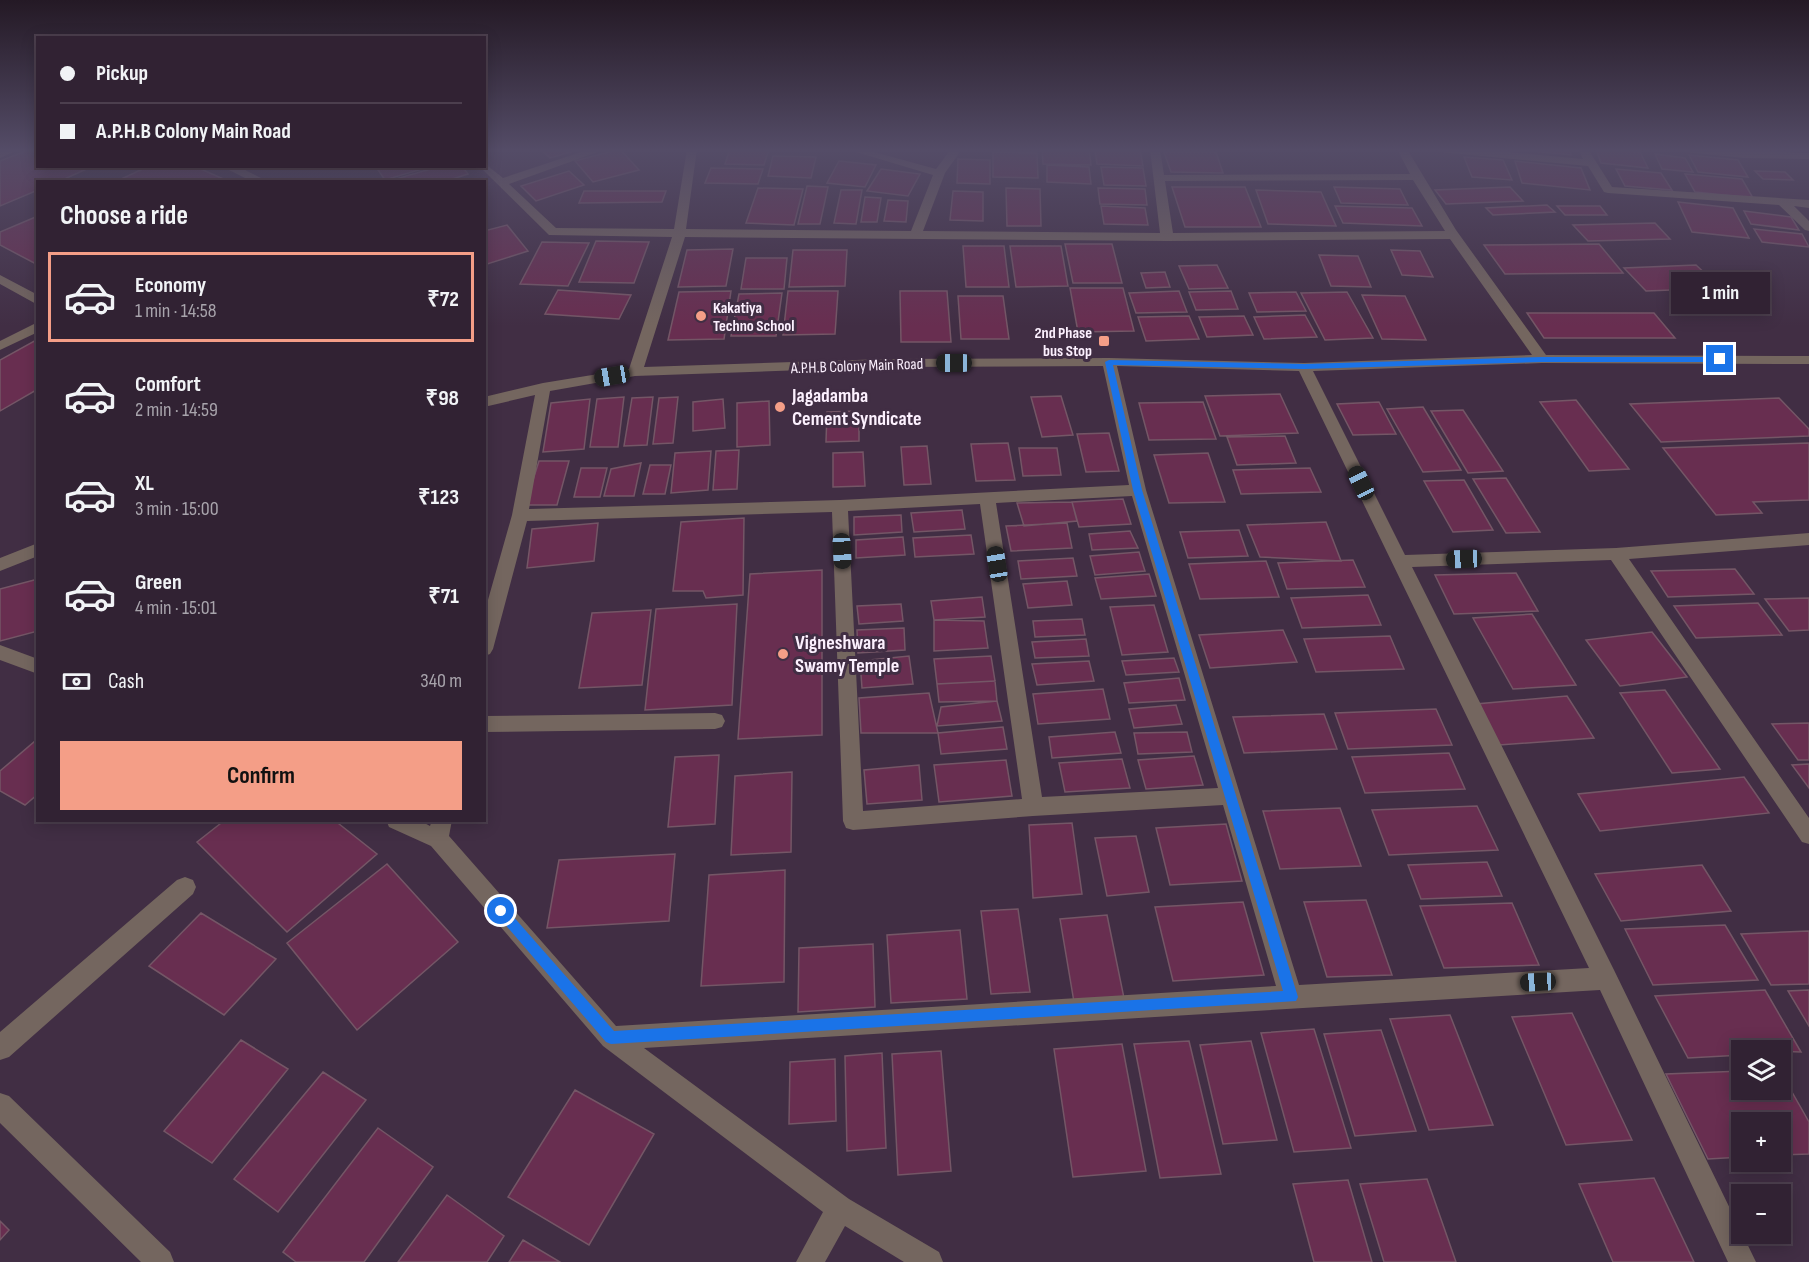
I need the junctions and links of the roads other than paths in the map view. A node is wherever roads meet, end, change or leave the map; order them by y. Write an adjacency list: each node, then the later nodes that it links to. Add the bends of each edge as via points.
1 (527, 208): 8 (street, via 553,232)
2 (683, 208): 8 (street)
3 (926, 208): 9 (street)
4 (1163, 208): 11 (street)
5 (1436, 208): 10 (street)
6 (1788, 208): 7 (street)
7 (1809, 227)
8 (679, 235): 9 (street); 20 (street)
9 (916, 235): 11 (street)
10 (1454, 235): 11 (street); 16 (street)
11 (1167, 237)
12 (0, 279): 13 (street)
13 (36, 300)
14 (36, 327): 15 (street)
15 (0, 346)
16 (1542, 359): 17 (street, A.P.H.B Colony Main Road); 19 (street, A.P.H.B Colony Main Road)
17 (1809, 360)
18 (1109, 362): 19 (street, A.P.H.B Colony Main Road); 20 (street, A.P.H.B Colony Main Road, via 887,363); 23 (street)
19 (1304, 367): 30 (street)
20 (635, 372): 21 (street, A.P.H.B Colony Main Road)
21 (543, 388): 22 (street, A.P.H.B Colony Main Road); 26 (street)
22 (486, 402)
23 (1138, 490): 24 (street); 37 (street)
24 (987, 498): 25 (street); 38 (street)
25 (840, 506): 26 (street); 38 (street, via 854,821)
26 (520, 515): 32 (street)
27 (1809, 539): 29 (street)
28 (36, 550): 31 (street)
29 (1616, 554): 30 (street); 41 (street)
30 (1398, 561): 43 (street)
31 (0, 565)
32 (486, 642)
33 (0, 652): 34 (street)
34 (36, 666)
35 (715, 721): 36 (street)
36 (486, 724)
37 (1229, 796): 38 (street); 44 (street)
38 (1034, 807)
39 (405, 822): 40 (street)
40 (440, 830): 45 (street)
41 (1809, 835)
42 (185, 887): 46 (street)
43 (1606, 978): 44 (street); 52 (street)
44 (1292, 997): 45 (street)
45 (611, 1038): 48 (street)
46 (0, 1048)
47 (0, 1106): 49 (street)
48 (840, 1208): 50 (street); 51 (street)
49 (160, 1262)
50 (810, 1262)
51 (929, 1262)
52 (1742, 1262)

